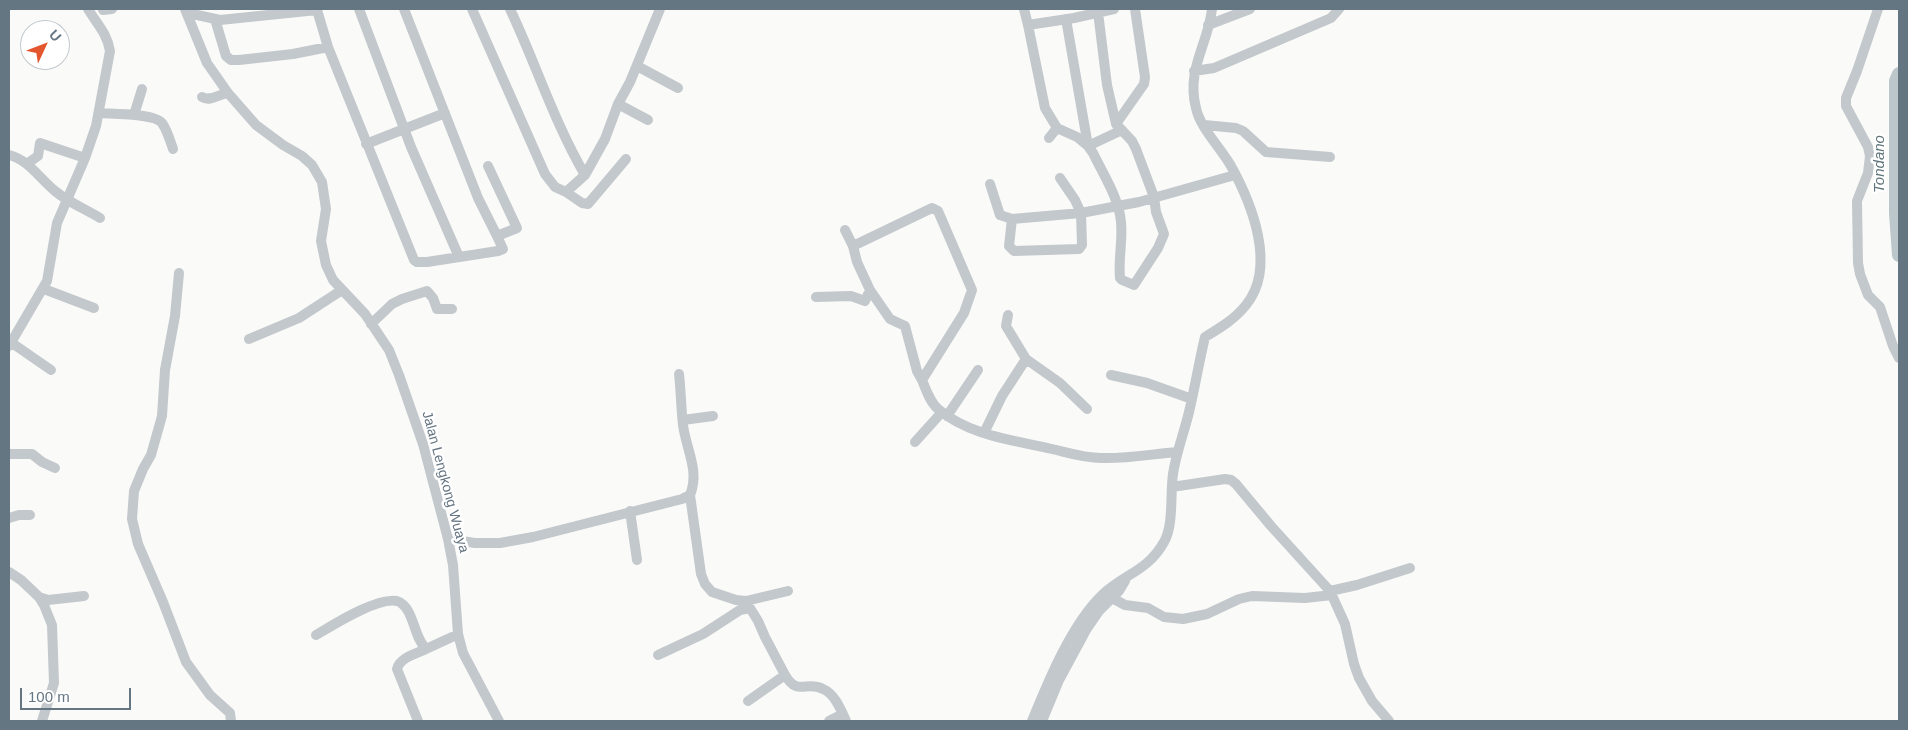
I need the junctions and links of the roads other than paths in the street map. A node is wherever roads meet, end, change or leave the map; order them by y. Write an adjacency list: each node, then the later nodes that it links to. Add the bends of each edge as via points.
1 (88, 9): 29 (street, via 104,31 110,51)
2 (321, 9): 17 (street); 21 (street)
3 (359, 9): 35 (street)
4 (404, 9): 30 (street)
5 (472, 9): 51 (street, via 545,174 555,187)
6 (510, 9): 47 (street, via 548,100)
7 (660, 9): 22 (street)
8 (1024, 9): 19 (street)
9 (1114, 9): 16 (street)
10 (1135, 9): 34 (street, via 1145,77)
11 (1212, 9): 20 (street)
12 (1250, 9): 20 (street)
13 (1878, 9): 74 (street, via 1846,98 1846,106 1870,156 1868,172 1857,201 1860,274 1868,295 1880,307)
14 (1336, 10): 23 (street, via 1331,18 1214,68)
15 (186, 11): 17 (street); 26 (street, Jalan Lengkong Wuaya, via 207,63)
16 (1098, 12): 18 (street); 34 (street, via 1107,85)
17 (215, 19): 21 (street, via 226,56 232,60)
18 (1066, 20): 19 (street); 39 (street)
19 (1028, 25): 36 (street, via 1045,108)
20 (1208, 25): 23 (street)
21 (328, 47): 38 (street)
22 (637, 66): 24 (street); 28 (street)
23 (1194, 71): 33 (street, via 1196,110)
24 (678, 88)
25 (142, 89): 31 (street)
26 (228, 93): 27 (street, via 211,99); 64 (street, Jalan Lengkong Wuaya, via 256,125 312,165 322,182 326,208 321,240 323,257 331,276)
27 (202, 97)
28 (618, 104): 32 (street); 47 (street, via 605,138)
29 (99, 113): 31 (street); 43 (street)
30 (445, 113): 35 (street); 59 (street, via 478,198)
31 (134, 115): 40 (street, via 161,122)
32 (648, 120)
33 (1204, 125): 42 (street, via 1243,131 1266,152); 48 (street)
34 (1119, 127): 39 (street); 52 (street, via 1136,149)
35 (404, 128): 38 (street); 61 (street)
36 (1058, 128): 37 (street); 39 (street)
37 (1049, 138)
38 (366, 144): 61 (street, via 414,260 427,262)
39 (1088, 146): 54 (street)
40 (173, 149)
41 (9, 155): 45 (street)
42 (1330, 157)
43 (86, 158): 45 (street, via 40,143 36,158); 53 (street)
44 (626, 159): 51 (street, via 588,204)
45 (28, 163): 53 (street)
46 (488, 166): 59 (street, via 516,228)
47 (585, 175): 51 (street)
48 (1235, 175): 52 (street); 81 (street, via 1248,200 1258,239 1261,266 1258,284 1248,304 1237,316 1204,337)
49 (1060, 178): 55 (street)
50 (990, 184): 57 (street, via 1000,215)
51 (566, 192)
52 (1154, 197): 54 (street); 54 (street, via 1163,239 1134,285 1120,278 1121,223)
53 (67, 200): 56 (street); 63 (street, via 57,223)
54 (1118, 206): 55 (street)
55 (1081, 213): 57 (street); 57 (street, via 1082,245 1077,250 1014,251 1009,246)
56 (100, 218)
57 (1012, 219)
58 (845, 230): 60 (street)
59 (497, 236): 61 (street, via 503,249)
60 (854, 246): 65 (street, via 857,262); 80 (street, via 932,208 938,211 972,290 964,313)
61 (459, 257)
62 (179, 273): 115 (street, via 162,416 151,455 134,492 132,519 138,544 186,662 210,695 230,713)
63 (44, 289): 67 (street); 73 (street)
64 (342, 290): 70 (street, Jalan Lengkong Wuaya); 72 (street, via 299,318)
65 (870, 290): 66 (street, via 865,301 851,296); 80 (street, via 892,321 905,326)
66 (816, 298)
67 (94, 308)
68 (452, 309): 70 (street, via 436,309 427,291 392,304)
69 (1008, 315): 75 (street, via 1006,326)
70 (371, 324): 71 (street, Jalan Lengkong Wuaya)
71 (379, 338): 96 (street, Jalan Lengkong Wuaya, via 388,350 423,444); 107 (street, Jalan Lengkong Wuaya, via 418,449 440,530)
72 (249, 339)
73 (9, 343): 76 (street)
74 (1899, 358)
75 (1026, 359): 82 (street, via 1060,383); 86 (street, via 1002,396)
76 (51, 370)
77 (978, 370): 83 (street)
78 (679, 374): 85 (street)
79 (1112, 374): 81 (street)
80 (922, 380): 83 (street, via 930,399)
81 (1192, 399): 88 (street)
82 (1087, 409)
83 (944, 414): 86 (street); 87 (street)
84 (713, 416): 85 (street)
85 (683, 420): 92 (street, via 694,472)
86 (984, 433): 88 (street, via 1086,457 1116,458)
87 (915, 442)
88 (1177, 452): 91 (street)
89 (9, 454): 90 (street, via 32,454)
90 (55, 468)
91 (1172, 487): 100 (street, via 1166,540 1151,560); 102 (street, via 1231,480)
92 (690, 495): 93 (street); 101 (street, via 701,574 712,592 746,602)
93 (630, 511): 96 (street, via 500,543); 97 (street)
94 (30, 515): 95 (street)
95 (9, 518)
96 (448, 539): 118 (street, Jalan Lengkong Wuaya, via 463,653)
97 (637, 560)
98 (1410, 568): 102 (street)
99 (11, 574): 104 (street)
100 (1129, 576): 105 (street); 109 (street, via 1100,597 1077,627)
101 (788, 592)
102 (1331, 593): 105 (street, via 1305,598 1252,596 1207,614 1184,619 1164,617 1148,608 1125,605); 122 (street, via 1344,624 1359,678)
103 (84, 596): 104 (street, via 48,600)
104 (39, 597): 114 (street, via 52,625 55,672)
105 (1112, 598): 109 (street, via 1099,610)
106 (316, 636): 108 (street, via 358,612 380,603 396,601 408,611)
107 (452, 637): 108 (street); 117 (street, Jalan Lengkong Wuaya, via 458,657)
108 (426, 649): 116 (street, via 407,657 397,669)
109 (1070, 651): 120 (street); 121 (street)
110 (658, 655): 111 (street, via 703,634 740,610 750,608)
111 (784, 676): 112 (street); 113 (street, via 794,686 813,686 829,692)
112 (748, 701)
113 (845, 718): 119 (street)
114 (42, 721)
115 (231, 721)
116 (418, 721)
117 (493, 721)
118 (499, 721)
119 (829, 721)
120 (1032, 721)
121 (1042, 721)
122 (1389, 721)

